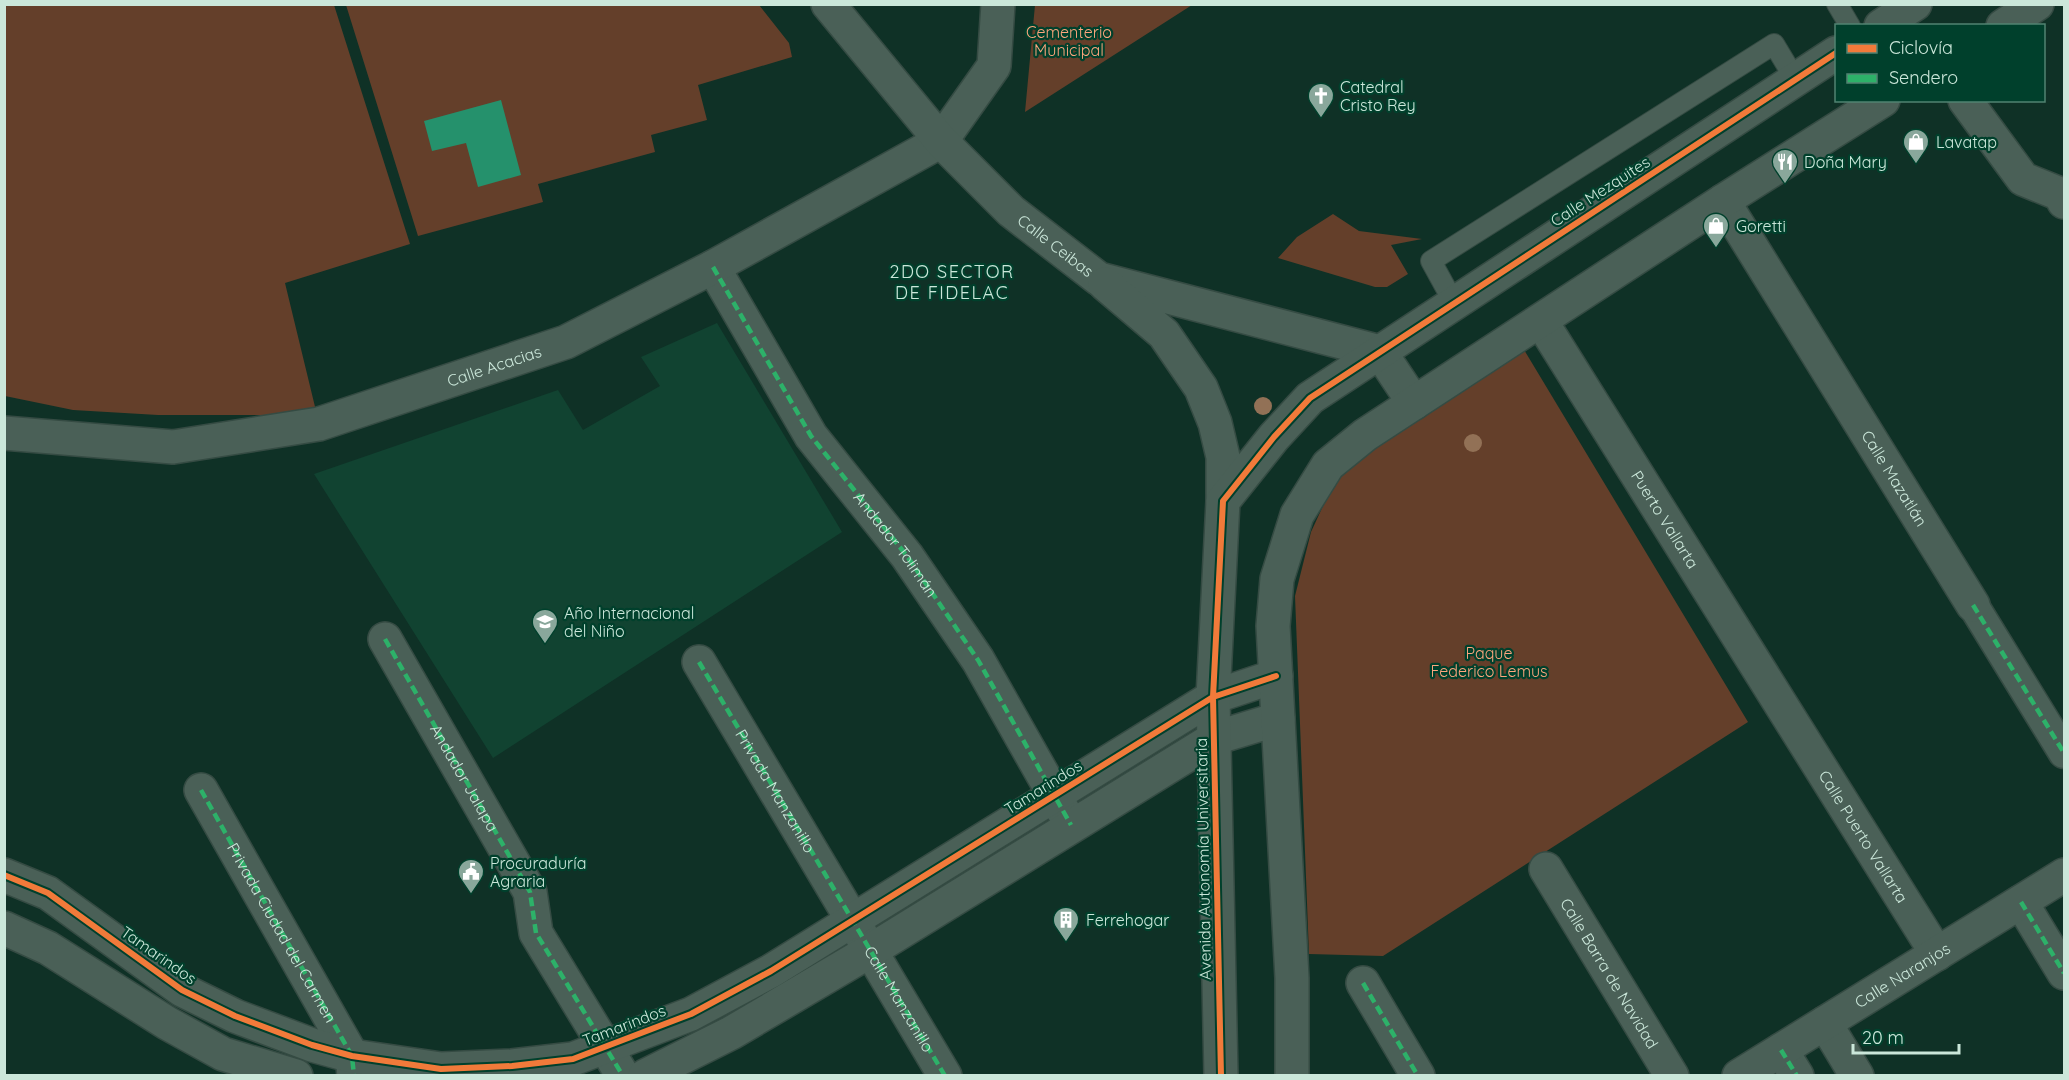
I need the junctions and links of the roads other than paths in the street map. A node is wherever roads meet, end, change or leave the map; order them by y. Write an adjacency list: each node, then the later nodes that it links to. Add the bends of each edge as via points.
1 (828, 4): 13 (street, Calle Ceibas)
2 (998, 4): 13 (street, via 994,66)
3 (1837, 4): 6 (lane)
4 (1915, 4): 7 (street)
5 (2037, 4): 8 (street)
6 (1849, 24)
7 (1884, 24)
8 (2006, 24)
9 (1835, 54): 10 (street, Calle Mezquites)
10 (1795, 79): 18 (street, Calle Mezquites); 18 (lane, via 1774,44 1431,261)
11 (1880, 102): 14 (street)
12 (1966, 102): 15 (street, via 2023,178 2060,194)
13 (941, 141): 16 (street, Calle Acacias); 17 (street, Calle Ceibas, via 1011,211)
14 (1723, 201): 19 (street); 24 (street, Calle Mazatlán)
15 (2064, 202)
16 (713, 267): 22 (street, Calle Acacias, via 566,342 319,423 173,447); 34 (street, Andador Tolimán, via 811,436 907,556 978,660)
17 (1099, 279): 20 (street, Calle Ceibas); 23 (street, Avenida Autonomía Universitaria, via 1164,334 1200,388 1215,423 1223,457)
18 (1454, 303): 20 (street, Calle Mezquites)
19 (1541, 321): 21 (street); 30 (street, Puerto Vallarta)
20 (1380, 352): 21 (street); 23 (street, via 1310,398)
21 (1414, 403): 27 (street, via 1328,465 1297,515 1277,579 1273,626)
22 (4, 433)
23 (1223, 501): 28 (street, Avenida Autonomía Universitaria)
24 (1973, 605): 32 (street, Calle Mazatlán)
25 (385, 639): 47 (street, Andador Jalapa, via 530,892 536,933)
26 (699, 662): 40 (street, Privada Manzanillo)
27 (1276, 676): 28 (street, Tamarindos); 29 (street)
28 (1213, 697): 31 (street, Avenida Autonomía Universitaria); 34 (street, Tamarindos)
29 (1278, 718): 31 (street); 56 (street, via 1292,978)
30 (1789, 719): 43 (street, Calle Puerto Vallarta)
31 (1215, 738): 35 (street); 55 (street, Avenida Autonomía Universitaria)
32 (2064, 753)
33 (201, 790): 49 (street, Privada Ciudad del Carmen)
34 (1054, 796): 35 (street, Andador Tolimán); 40 (street, Tamarindos)
35 (1071, 825): 42 (street)
36 (1546, 869): 58 (street, Calle Barra de Navidad)
37 (4, 875): 49 (street, Tamarindos, via 48,893 182,990)
38 (2064, 875): 39 (street, Calle Naranjos)
39 (2021, 902): 43 (street, Calle Naranjos); 44 (street)
40 (853, 921): 42 (street, Calle Manzanillo); 47 (street, Tamarindos, via 691,1014)
41 (4, 928): 51 (street, via 48,948 167,1023 223,1053)
42 (870, 951): 53 (street, via 731,1033); 54 (street, Calle Manzanillo)
43 (1937, 954): 46 (street, Calle Naranjos)
44 (2064, 973)
45 (1363, 983): 57 (street)
46 (1825, 1023): 48 (street, Calle Naranjos); 60 (street)
47 (607, 1048): 50 (street, Tamarindos); 52 (street, Andador Jalapa)
48 (1789, 1063): 59 (street, Calle Naranjos)
49 (353, 1066): 50 (street, Tamarindos)
50 (574, 1067)
51 (296, 1076)
52 (623, 1076)
53 (645, 1076)
54 (945, 1076)
55 (1221, 1076)
56 (1292, 1076)
57 (1419, 1076)
58 (1672, 1076)
59 (1739, 1076)
60 (1857, 1076)

